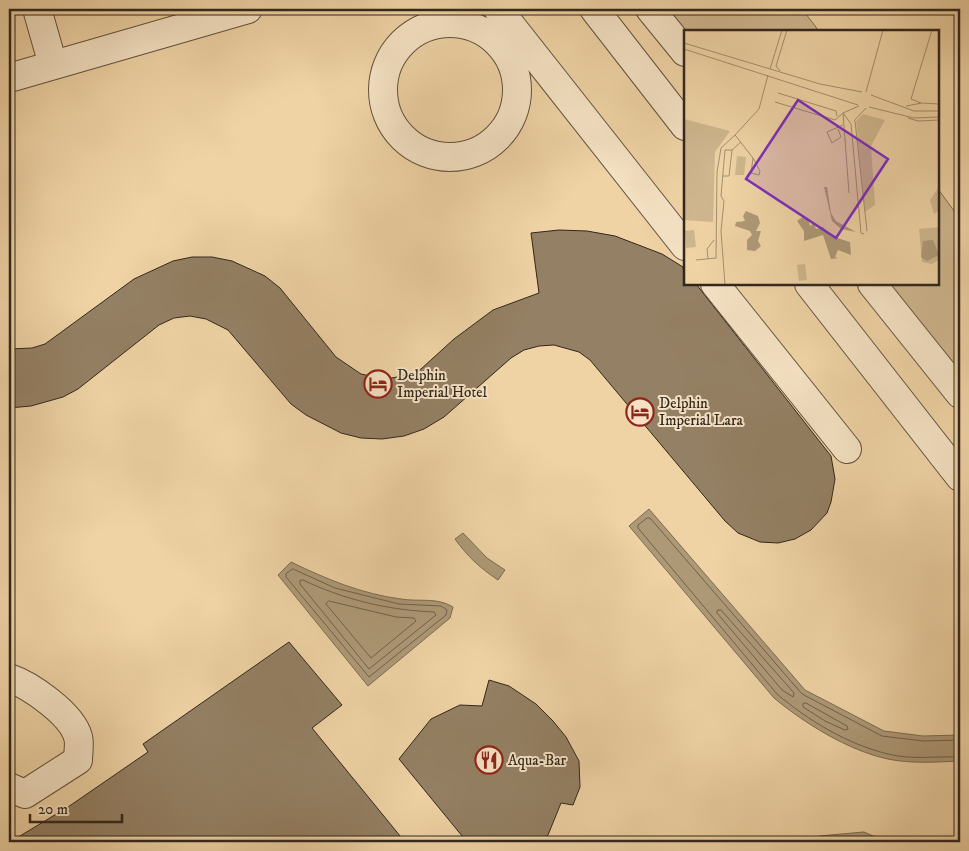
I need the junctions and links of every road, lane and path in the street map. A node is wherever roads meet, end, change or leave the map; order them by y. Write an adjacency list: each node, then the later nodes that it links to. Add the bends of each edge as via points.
1 (37, 9): 8 (lane)
2 (248, 9): 8 (lane)
3 (498, 9): 11 (lane)
4 (594, 9): 10 (lane)
5 (650, 9): 7 (lane)
6 (454, 15): 6 (lane, via 416,31 389,59 382,97 397,132 428,155 467,156 500,136 518,102 514,64 490,34)
7 (684, 51)
8 (53, 65): 9 (lane)
9 (9, 78)
10 (684, 125)
11 (684, 245)
12 (717, 285): 16 (lane)
13 (810, 285): 17 (lane)
14 (873, 285): 15 (lane)
15 (960, 394)
16 (846, 449)
17 (960, 477)
18 (9, 678): 19 (lane, via 23,683 66,716 78,737 78,760 25,794)
19 (9, 786)

